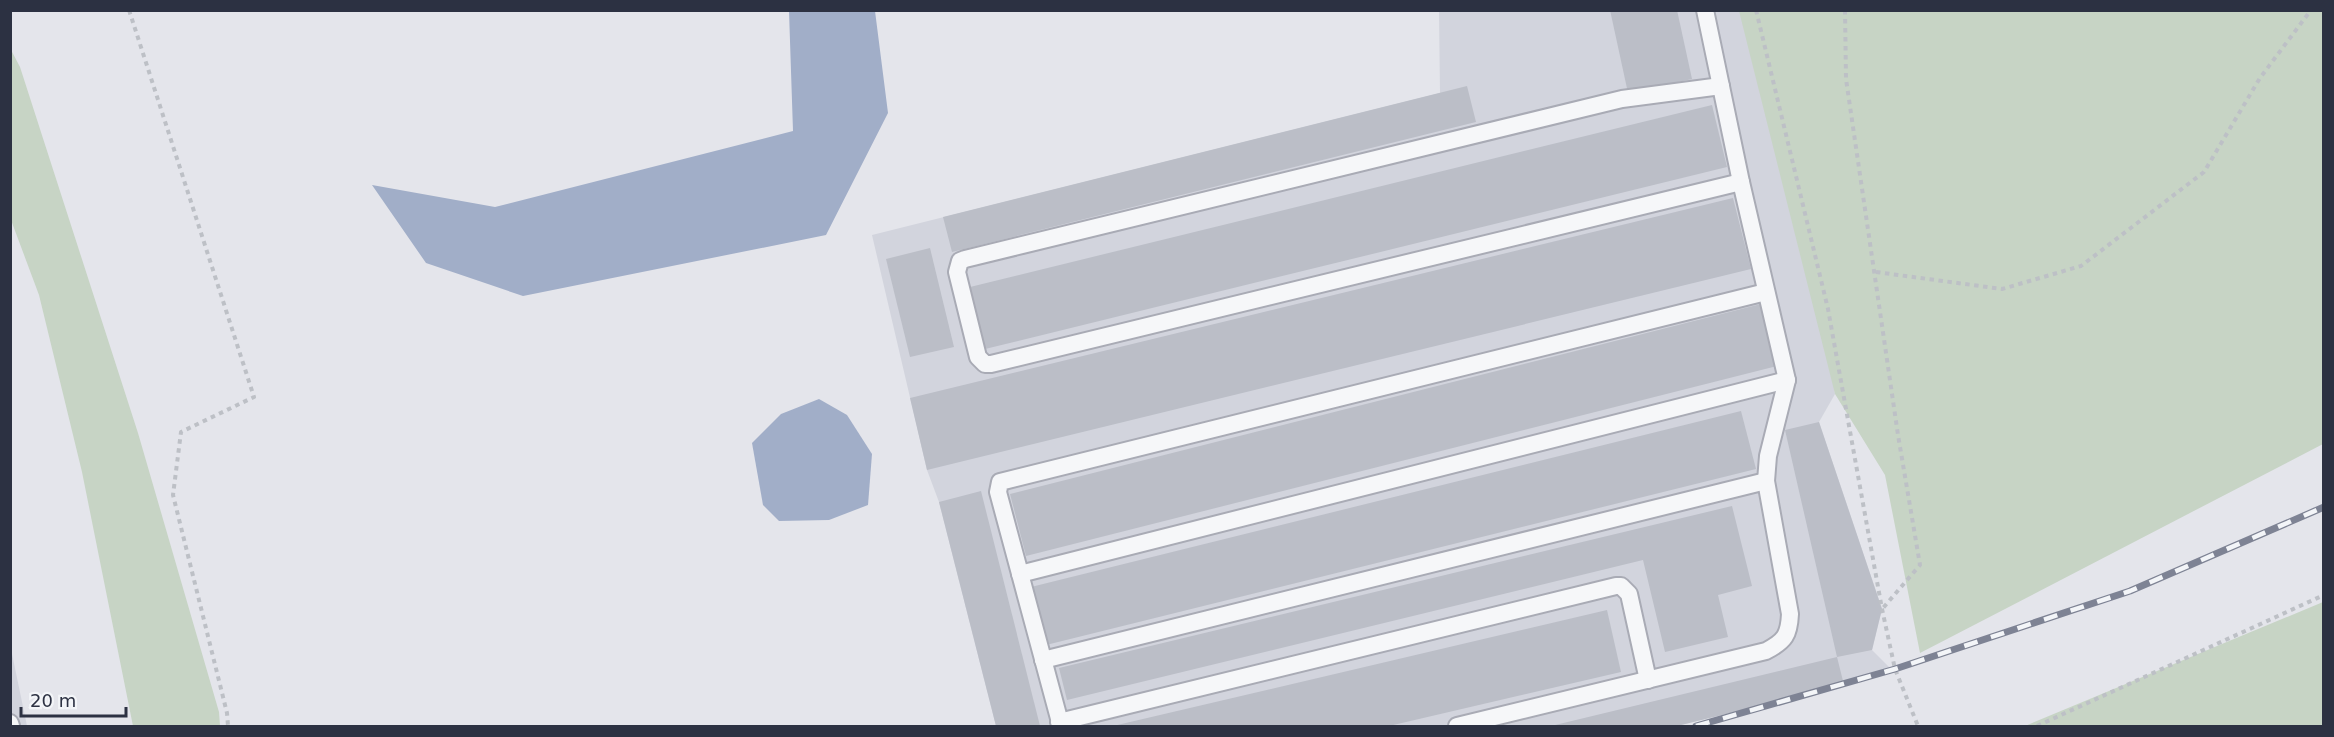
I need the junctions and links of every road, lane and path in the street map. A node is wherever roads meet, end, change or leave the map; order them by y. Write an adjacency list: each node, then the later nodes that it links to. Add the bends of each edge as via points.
1 (129, 10): 18 (path, via 254,397 182,432 173,495)
2 (1705, 10): 6 (lane)
3 (1756, 10): 14 (path, via 1828,309)
4 (1845, 10): 8 (path, via 1846,79)
5 (2311, 10): 8 (path, via 2260,78 2204,172 2081,266 2002,289)
6 (1720, 86): 7 (lane); 7 (lane, via 1622,99 988,253 960,261 957,272 978,357 991,364)
7 (1741, 182): 9 (lane)
8 (1876, 272): 14 (path, via 1920,565)
9 (1766, 292): 10 (lane); 12 (lane, via 1006,479 1000,482 998,492)
10 (1787, 380): 11 (lane, via 1768,456); 12 (lane)
11 (1766, 481): 15 (lane); 16 (lane, via 1790,614 1789,630 1781,644 1767,651)
12 (1020, 574): 15 (lane)
13 (2324, 595): 21 (path)
14 (1882, 609): 20 (path, via 1895,669)
15 (1043, 660): 17 (lane)
16 (1648, 680): 17 (lane, via 1629,594 1616,586); 19 (lane)
17 (1060, 724)
18 (228, 726)
19 (1457, 726)
20 (1918, 726)
21 (2037, 726)

